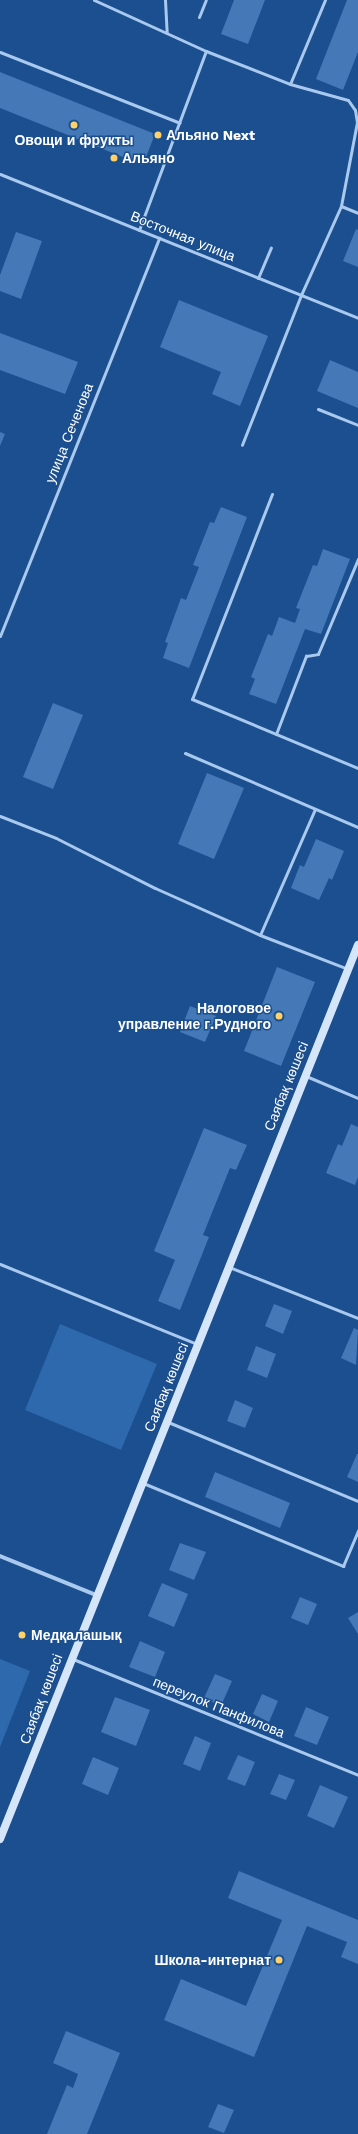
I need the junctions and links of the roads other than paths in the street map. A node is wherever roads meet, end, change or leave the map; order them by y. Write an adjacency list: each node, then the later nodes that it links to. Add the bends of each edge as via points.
1 (94, 0): 6 (lane)
2 (165, 0): 6 (lane)
3 (206, 0): 5 (lane)
4 (325, 0): 9 (lane)
5 (200, 17)
6 (167, 33): 7 (lane)
7 (206, 51): 9 (lane); 10 (lane)
8 (0, 52): 10 (lane)
9 (290, 84): 12 (lane, via 348,100 355,110 356,122)
10 (180, 123): 14 (lane)
11 (0, 174): 14 (lane, Восточная улица)
12 (341, 206): 13 (lane); 18 (lane)
13 (358, 213)
14 (139, 230): 15 (lane, Восточная улица)
15 (159, 238): 17 (lane, Восточная улица); 25 (lane, улица Сеченова)
16 (271, 248): 17 (lane)
17 (258, 278): 18 (lane, Восточная улица)
18 (301, 295): 19 (lane, Восточная улица); 22 (lane)
19 (358, 318)
20 (318, 409): 21 (lane)
21 (358, 425)
22 (242, 445)
23 (272, 494): 26 (lane, via 192,699)
24 (358, 559): 26 (lane, via 318,654 306,656)
25 (0, 636)
26 (276, 734): 28 (lane)
27 (185, 753): 29 (lane)
28 (358, 768)
29 (315, 809): 31 (lane); 32 (lane)
30 (0, 816): 32 (lane, via 56,838 155,888)
31 (358, 827)
32 (260, 934): 34 (lane)
33 (358, 945): 34 (street, Саябақ көшесі)
34 (348, 969): 35 (street, Саябақ көшесі)
35 (304, 1075): 36 (lane); 38 (street, Саябақ көшесі)
36 (358, 1098)
37 (0, 1264): 40 (lane)
38 (228, 1267): 39 (lane); 40 (street, Саябақ көшесі)
39 (358, 1318)
40 (197, 1344): 41 (street, Саябақ көшесі)
41 (166, 1421): 42 (street, Саябақ көшесі); 43 (lane)
42 (141, 1483): 44 (lane, via 344,1566); 46 (street, Саябақ көшесі)
43 (358, 1501)
44 (358, 1530)
45 (0, 1556): 46 (street)
46 (96, 1595): 47 (street, Саябақ көшесі)
47 (71, 1658): 48 (lane, переулок Панфилова); 49 (street, Саябақ көшесі)
48 (358, 1775)
49 (0, 1839)

